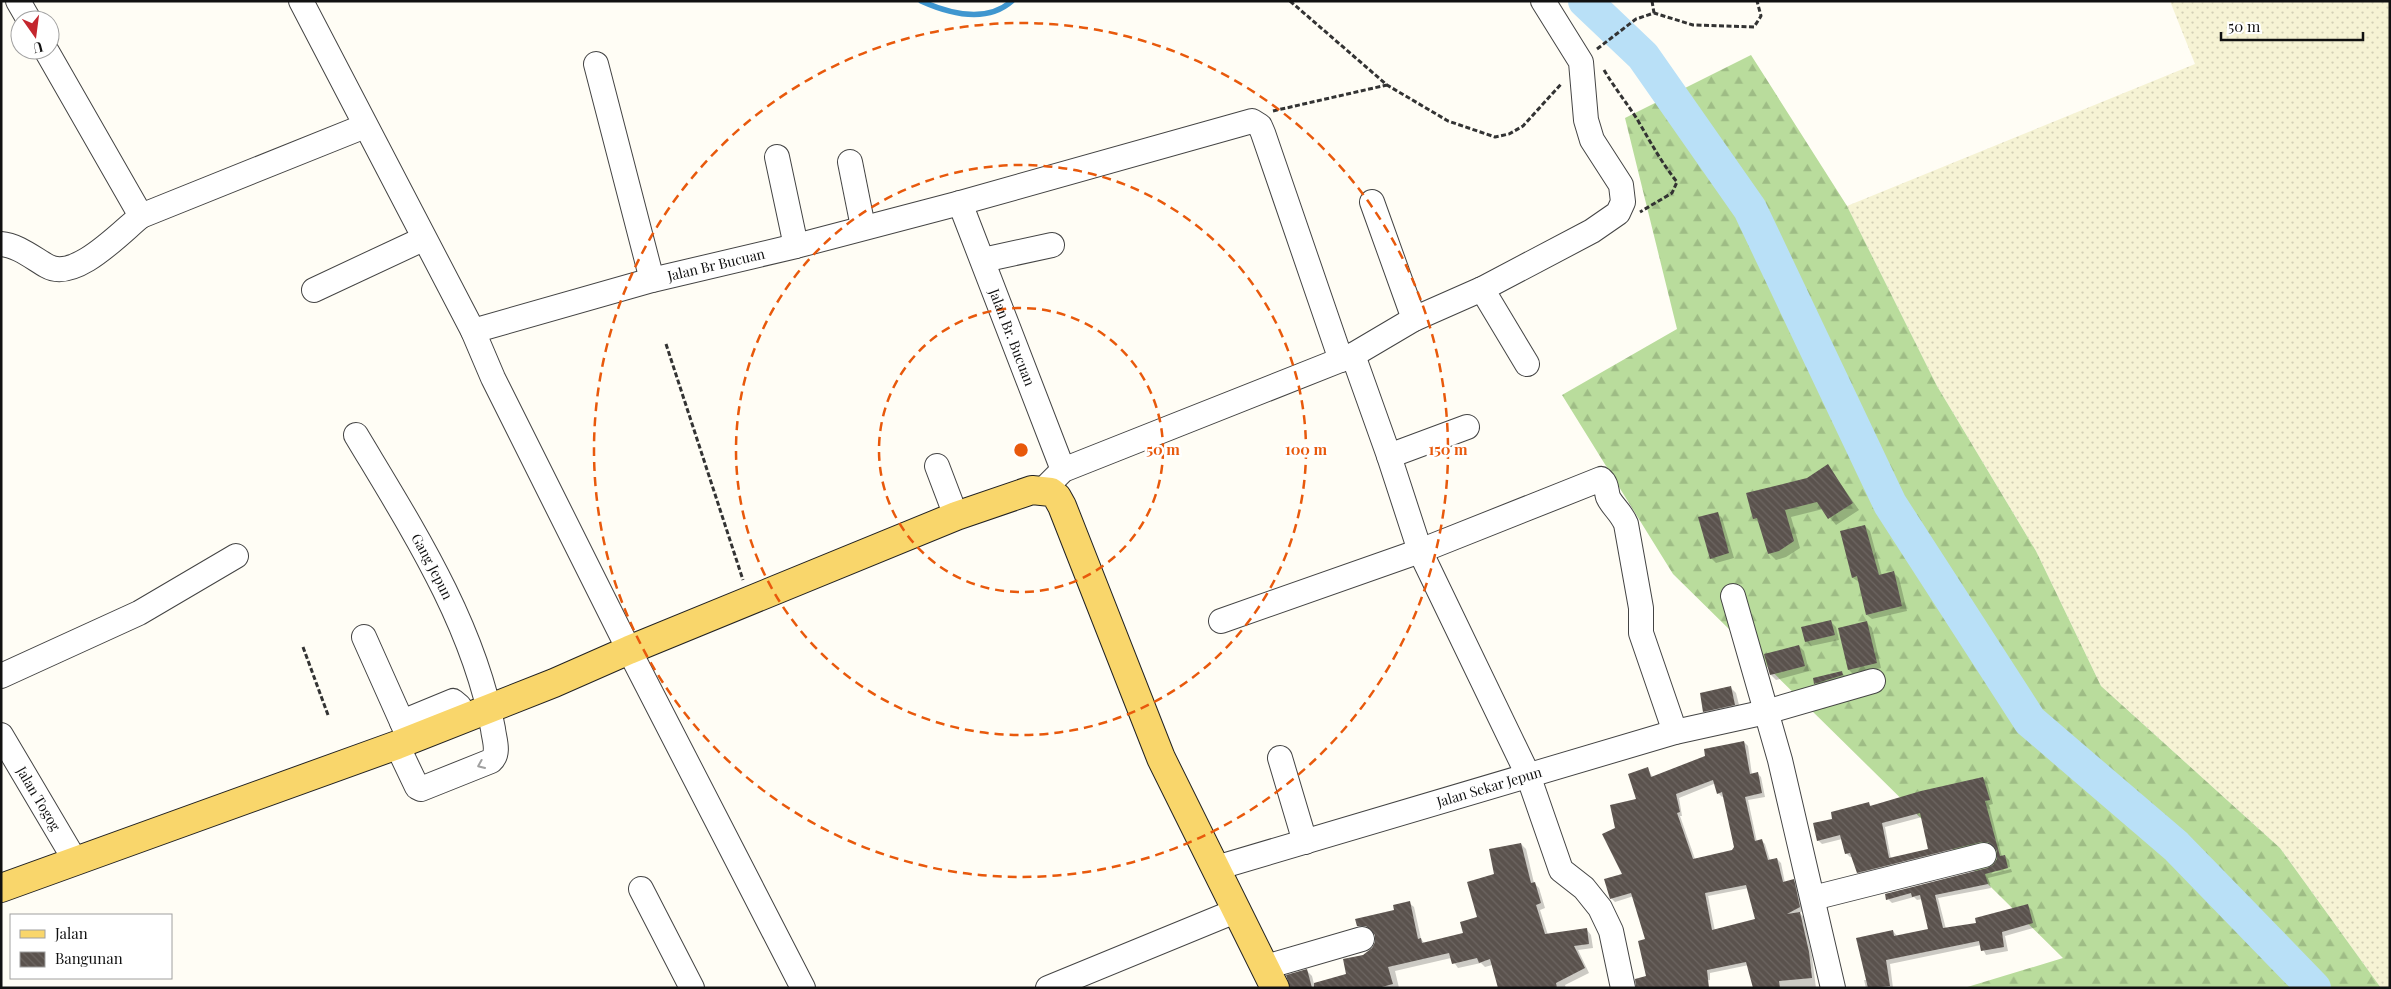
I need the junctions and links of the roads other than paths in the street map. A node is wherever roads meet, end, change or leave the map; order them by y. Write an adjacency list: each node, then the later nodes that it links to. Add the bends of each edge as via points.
1 (301, 1): 5 (street)
2 (1543, 1): 18 (street, via 1592,60 1586,120 1592,140 1621,185 1623,202 1618,212 1592,231)
3 (52, 60): 10 (street)
4 (596, 64): 17 (street)
5 (364, 126): 10 (street); 12 (street)
6 (777, 157): 15 (street)
7 (850, 162): 11 (street)
8 (1372, 202): 20 (street)
9 (960, 203): 11 (street, Jalan Br Bucuan); 16 (street, Jalan Br. Bucuan); 22 (street, Jalan Br Bucuan, via 1252,121 1260,126 1263,133)
10 (141, 216): 13 (street, via 73,266 53,269 14,247)
11 (862, 227): 15 (street, Jalan Br Bucuan)
12 (423, 239): 19 (street); 21 (street)
13 (1, 244)
14 (1052, 245): 16 (street)
15 (796, 246): 17 (street, Jalan Br Bucuan)
16 (982, 260): 28 (street, Jalan Br. Bucuan)
17 (652, 280): 21 (street, Jalan Br Bucuan)
18 (1482, 289): 20 (street); 23 (street)
19 (314, 290)
20 (1414, 319): 22 (street)
21 (473, 331): 36 (street, via 493,378)
22 (1347, 358): 26 (street); 28 (street)
23 (1526, 364)
24 (1467, 427): 26 (street)
25 (356, 436): 40 (street, Gang Jepun, via 403,514 458,620)
26 (1389, 456): 31 (street)
27 (938, 466): 30 (street)
28 (1063, 470): 29 (street)
29 (1043, 490): 30 (main road, via 1020,493); 49 (main road, via 1057,496 1062,506 1161,758)
30 (956, 516): 36 (main road)
31 (1420, 551): 34 (street); 41 (street, via 1594,480 1604,481 1608,496 1626,524 1641,608 1641,633); 45 (street)
32 (236, 556): 37 (street, via 139,612)
33 (1732, 596): 39 (street)
34 (1221, 621)
35 (364, 637): 43 (street)
36 (629, 650): 40 (main road); 57 (street)
37 (1, 676)
38 (1873, 681): 39 (street, Jalan Sekar Jepun)
39 (1766, 712): 41 (street, Jalan Sekar Jepun); 52 (street)
40 (477, 713): 43 (main road); 43 (street, Gang Jepun, one-way to 43, via 496,750 495,758 429,787 417,787)
41 (1675, 732): 45 (street, Jalan Sekar Jepun)
42 (1, 735): 48 (street, Jalan Togog)
43 (403, 736): 48 (main road)
44 (1280, 758): 46 (street)
45 (1528, 775): 46 (street, Jalan Sekar Jepun); 59 (street, via 1561,870 1600,908 1611,931)
46 (1305, 842): 49 (street, Jalan Sekar Jepun)
47 (1984, 856): 52 (street)
48 (76, 862): 50 (main road)
49 (1216, 868): 53 (main road)
50 (1, 888)
51 (641, 889): 56 (street)
52 (1813, 898): 60 (street)
53 (1238, 910): 55 (main road); 58 (street)
54 (1362, 939): 55 (street)
55 (1271, 978)
56 (692, 988)
57 (803, 988)
58 (1048, 988)
59 (1623, 988)
60 (1833, 988)

